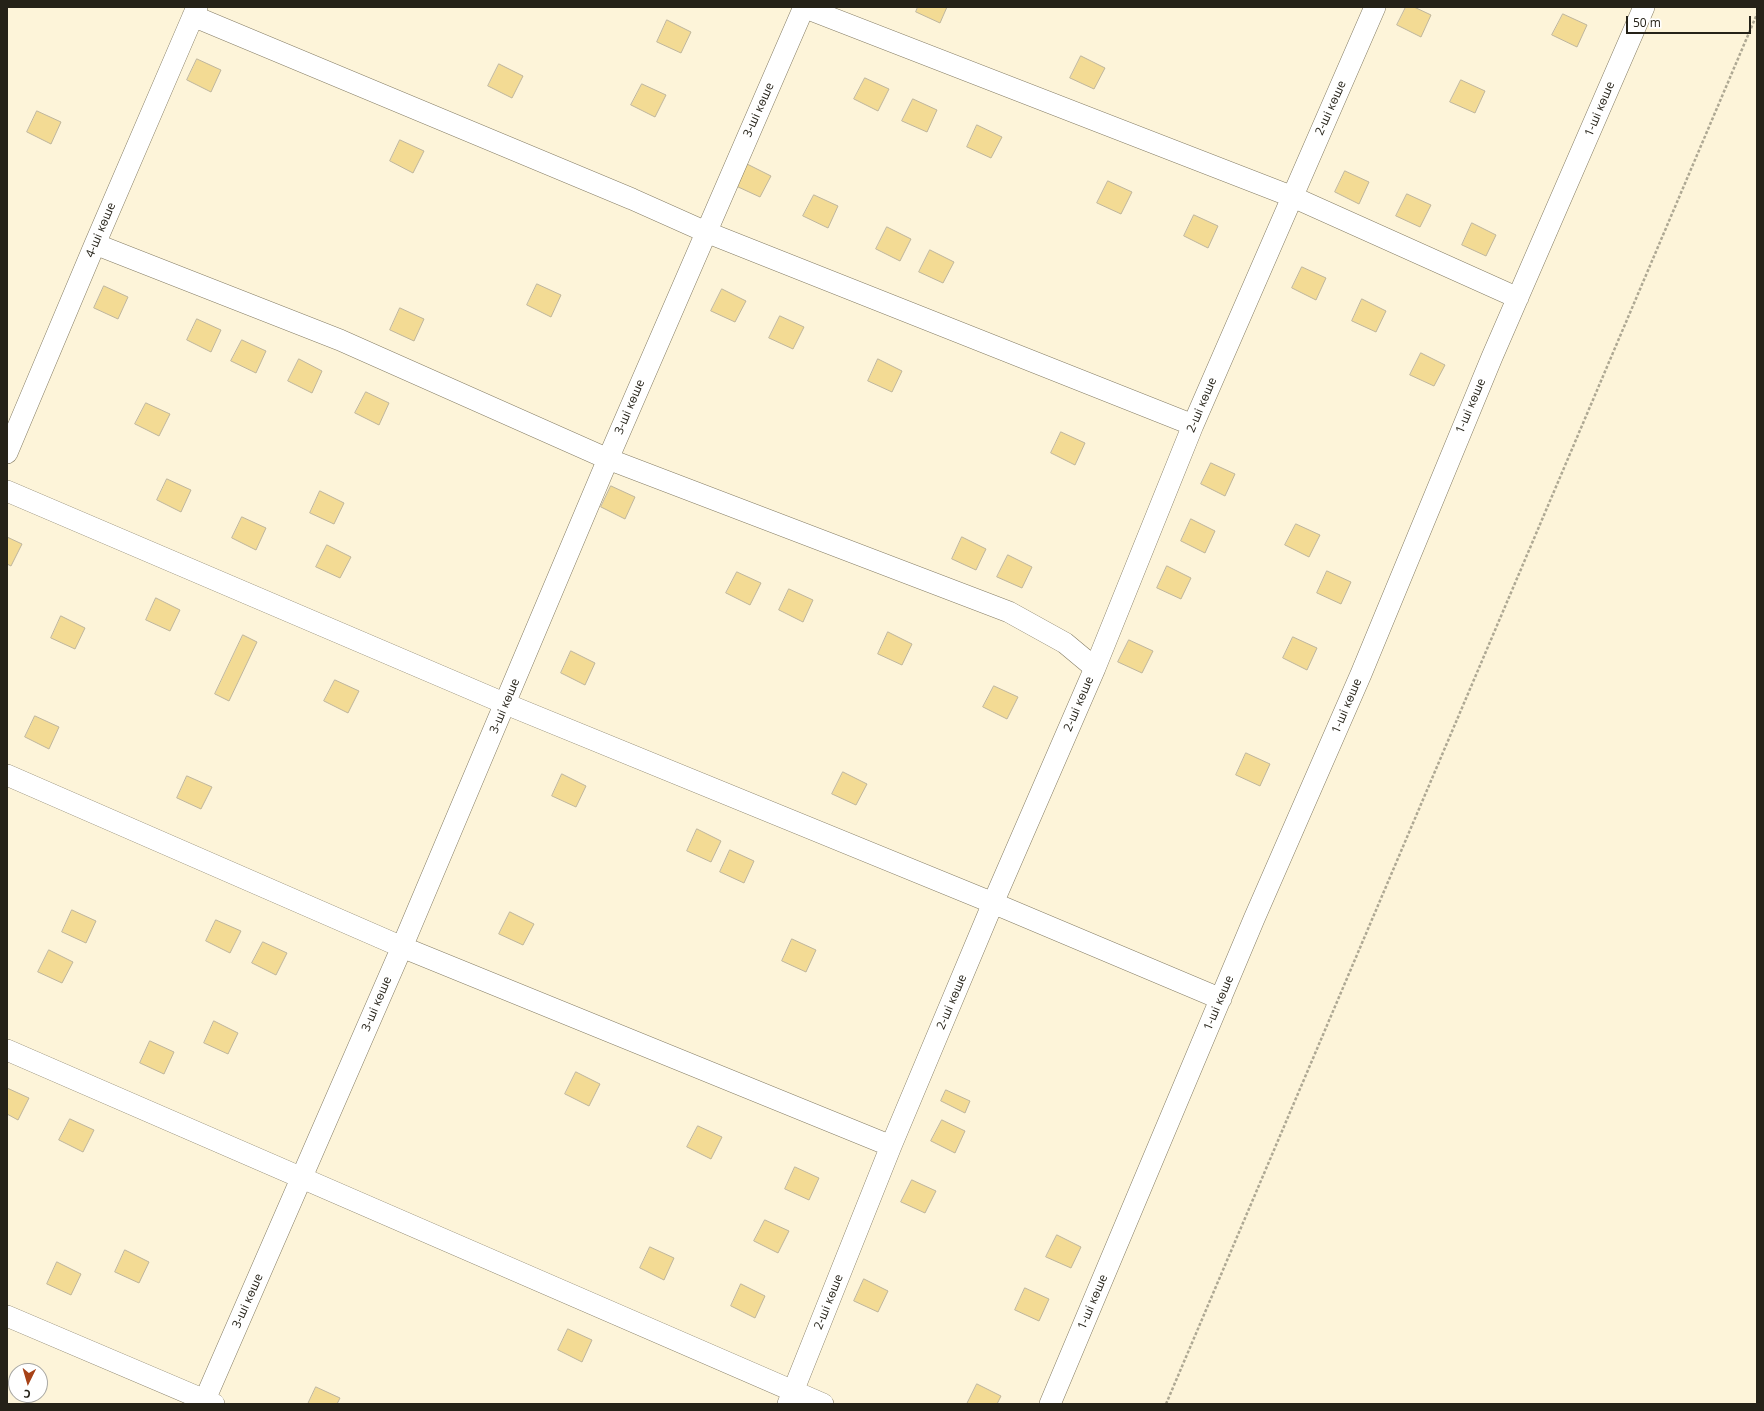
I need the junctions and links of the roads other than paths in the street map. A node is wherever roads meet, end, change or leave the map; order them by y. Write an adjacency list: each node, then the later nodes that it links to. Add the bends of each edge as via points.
1 (804, 7): 5 (lane); 6 (lane, 3-ші көше)
2 (1375, 7): 5 (lane, 2-ші көше)
3 (1644, 7): 8 (lane, 1-ші көше)
4 (195, 12): 6 (lane); 7 (lane, 4-ші көше)
5 (1293, 197): 8 (lane); 9 (lane, 2-ші көше)
6 (706, 232): 9 (lane); 11 (lane, 3-ші көше)
7 (95, 244): 10 (lane, 4-ші көше); 11 (lane, via 340,340)
8 (1518, 298): 18 (lane, 1-ші көше)
9 (1193, 425): 13 (lane, 2-ші көше)
10 (7, 453)
11 (608, 459): 13 (lane, via 1009,612 1065,643); 14 (lane, 3-ші көше)
12 (7, 491): 14 (lane)
13 (1095, 668): 16 (lane, 2-ші көше)
14 (506, 704): 16 (lane); 17 (lane, 3-ші көше)
15 (7, 775): 17 (lane)
16 (993, 903): 18 (lane); 20 (lane, 2-ші көше)
17 (402, 947): 20 (lane); 21 (lane, 3-ші көше)
18 (1221, 999): 26 (lane, 1-ші көше)
19 (7, 1050): 21 (lane)
20 (891, 1146): 23 (lane, 2-ші көше)
21 (302, 1178): 23 (lane); 24 (lane, 3-ші көше)
22 (7, 1316): 24 (lane)
23 (790, 1398): 25 (lane)
24 (207, 1403)
25 (823, 1404)
26 (1050, 1404)

